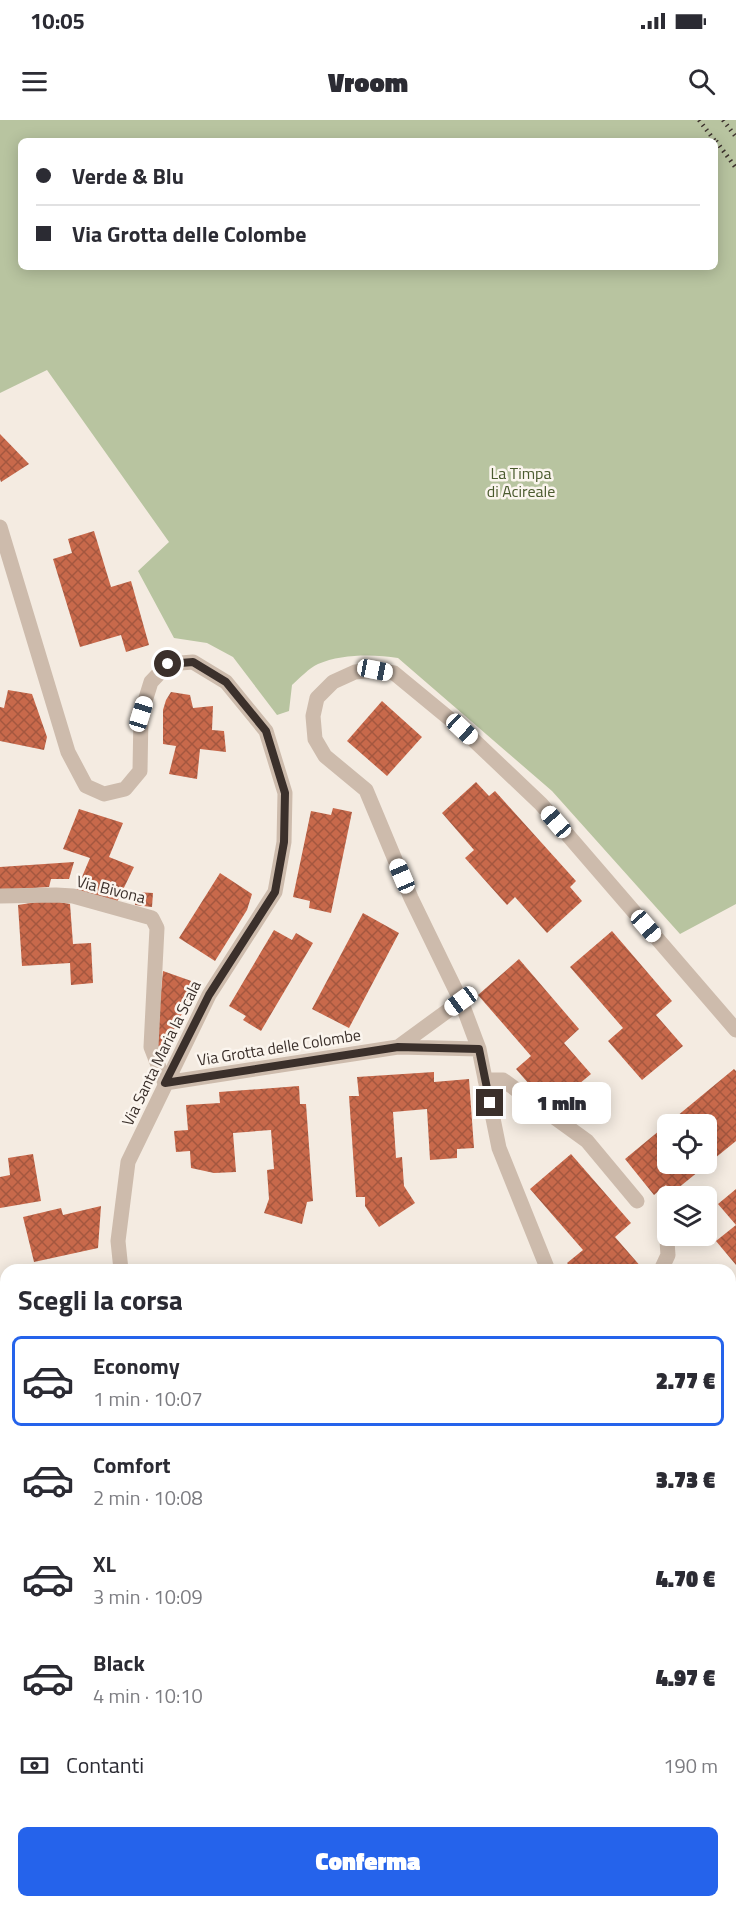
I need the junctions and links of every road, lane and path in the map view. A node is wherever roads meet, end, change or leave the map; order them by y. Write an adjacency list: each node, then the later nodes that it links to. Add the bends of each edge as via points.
1 (0, 527): 8 (street, Via Santa Maria la Scala, via 68,752 86,786 104,794 125,789 140,771 141,714 151,682 168,664 193,662 226,682 266,731 285,793 284,842 275,892 209,995)
2 (0, 896): 8 (street, Via Bivona, via 73,896 152,918 158,928 151,1047)
3 (461, 1001): 4 (street, via 411,898 366,790 325,756 315,739 313,716 317,698 333,682 355,672 394,673 462,729 541,804); 5 (street); 6 (street)
4 (736, 1030)
5 (398, 1047): 6 (street, Via Grotta delle Colombe); 8 (street, Via Grotta delle Colombe)
6 (479, 1049): 7 (street)
7 (485, 1080): 9 (street, via 502,1080 587,1141); 12 (street, via 499,1148)
8 (165, 1083): 11 (street, Via Santa Maria la Scala, via 128,1162 118,1241)
9 (637, 1201)
10 (667, 1246): 13 (street)
11 (120, 1264)
12 (546, 1264)
13 (664, 1264)

